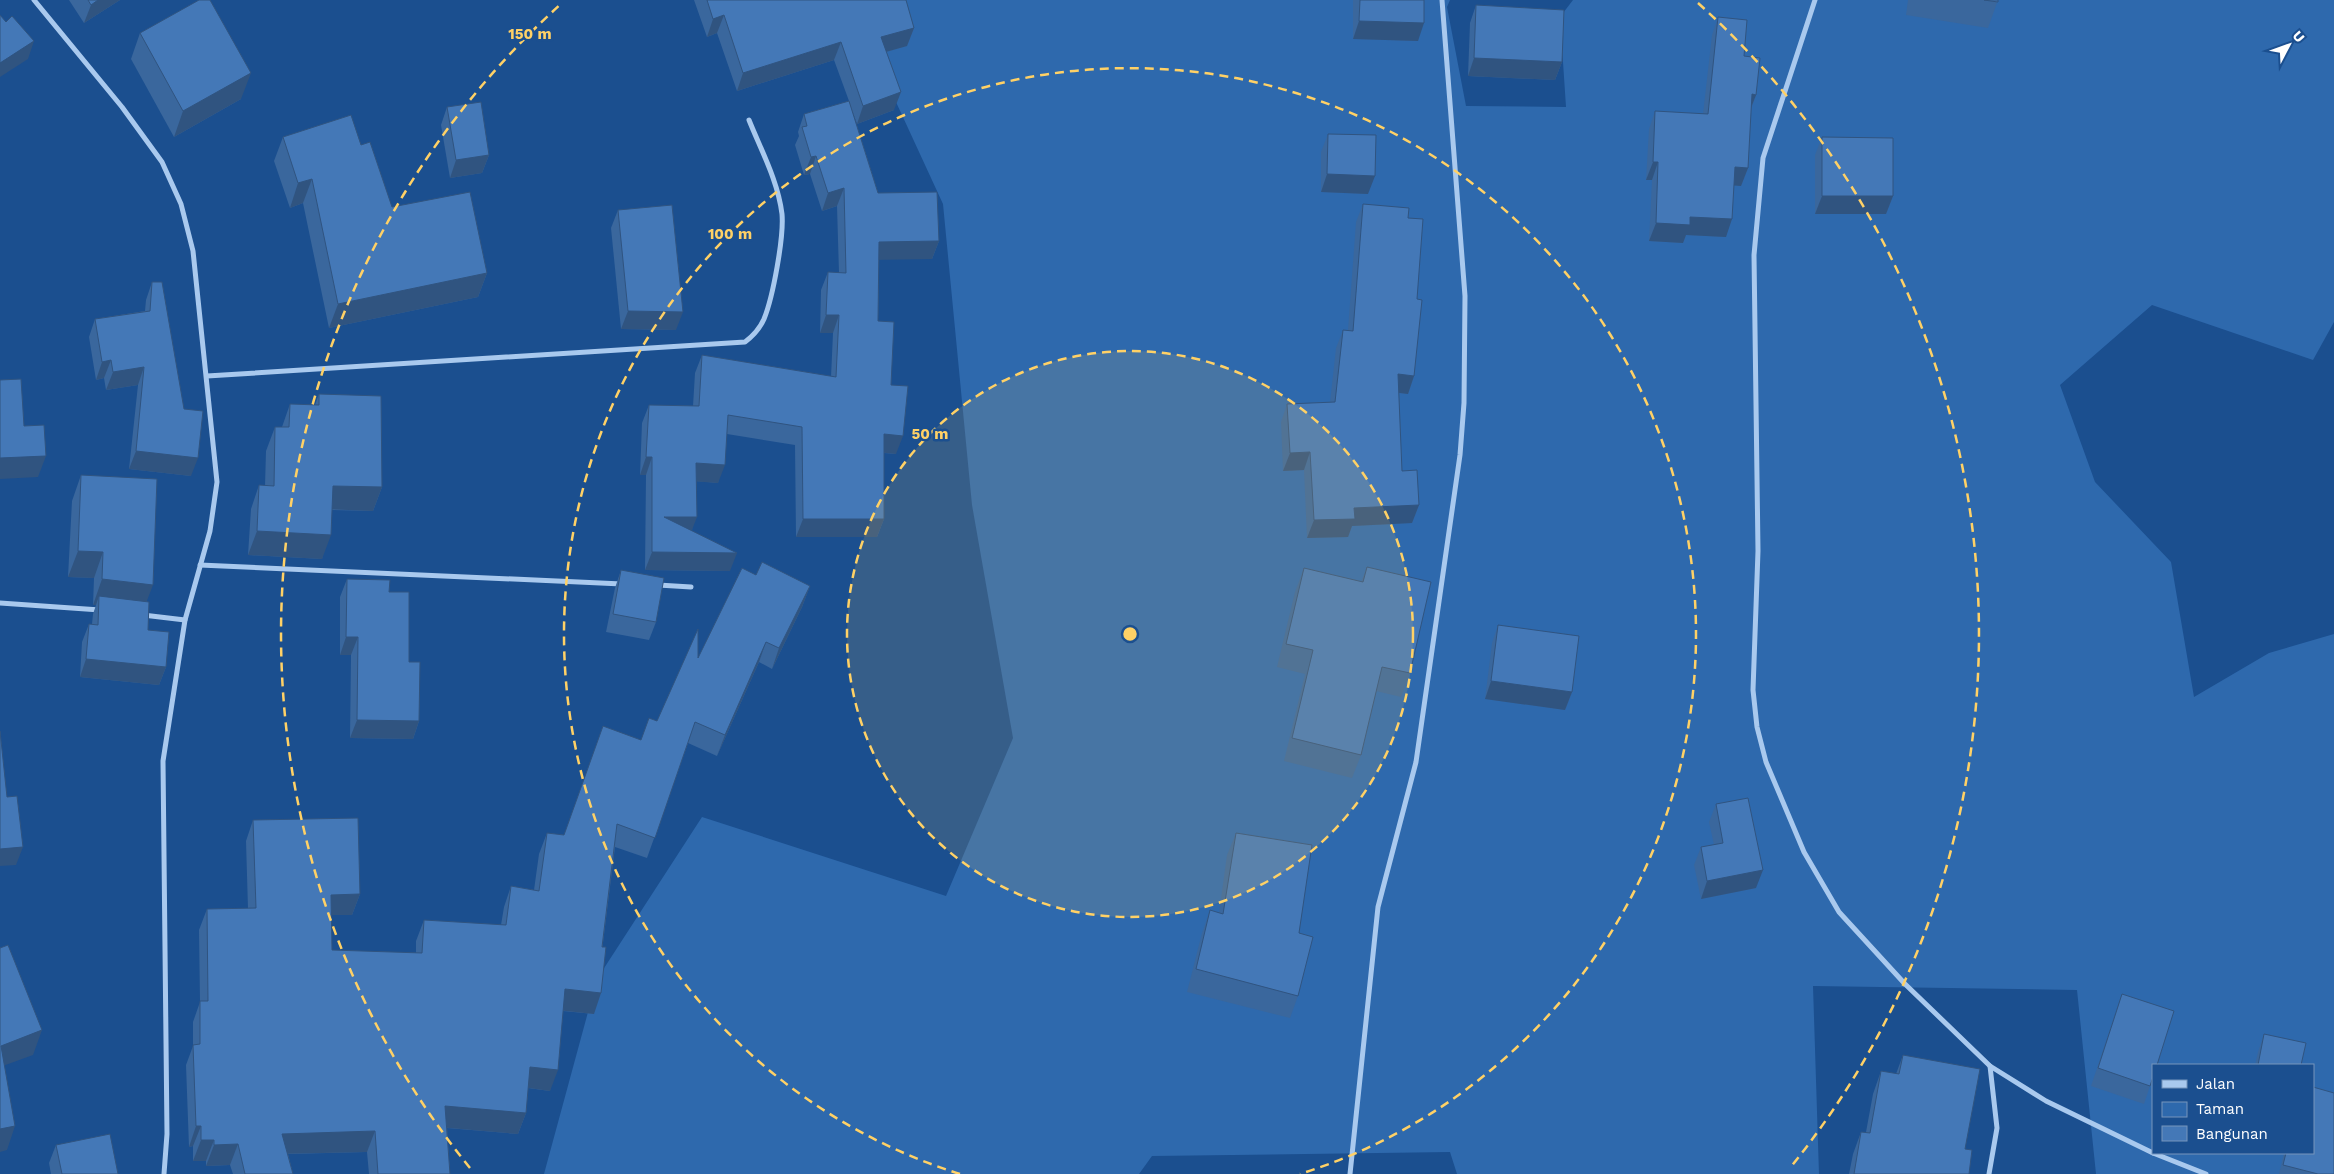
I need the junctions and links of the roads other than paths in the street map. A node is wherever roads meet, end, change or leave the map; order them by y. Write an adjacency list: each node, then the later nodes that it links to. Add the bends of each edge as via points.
1 (34, 0): 5 (street, via 122,107 162,162 181,204 193,251)
2 (1442, 0): 18 (street, via 1465,296 1460,455 1416,762 1378,907)
3 (1815, 0): 14 (street, via 1763,158 1757,213 1754,255 1758,551 1753,690 1757,727 1766,762 1804,852 1838,912 1905,984)
4 (749, 120): 5 (street, via 776,187 782,222 764,319 756,333 745,342)
5 (207, 376): 6 (street, via 217,482 210,531)
6 (200, 565): 7 (street); 13 (street)
7 (632, 584)
8 (652, 585): 9 (street)
9 (691, 587)
10 (0, 603): 11 (street)
11 (110, 611)
12 (138, 614): 13 (street)
13 (185, 620): 17 (street, via 163,761 167,1134)
14 (1990, 1066): 15 (street, via 2046,1101); 19 (street, via 1996,1128)
15 (2152, 1153)
16 (2156, 1154): 20 (street)
17 (164, 1174)
18 (1350, 1174)
19 (1989, 1174)
20 (2206, 1174)

